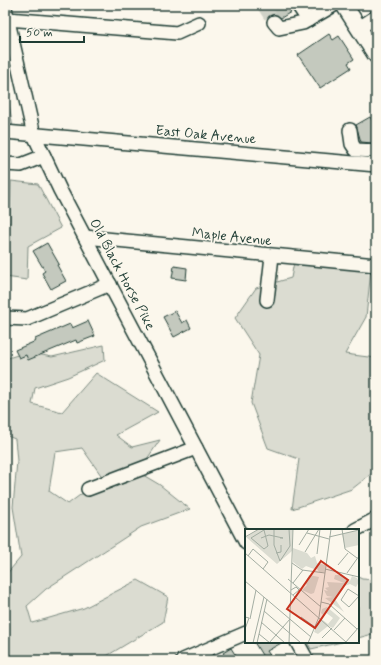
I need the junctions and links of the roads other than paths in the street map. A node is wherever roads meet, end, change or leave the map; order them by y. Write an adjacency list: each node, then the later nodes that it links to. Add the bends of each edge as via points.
1 (298, 5): 6 (street)
2 (344, 5): 9 (main road)
3 (325, 7): 6 (street)
4 (6, 14): 8 (street, via 177,34); 13 (street, Old Black Horse Pike)
5 (376, 17): 9 (street)
6 (308, 20): 7 (street, via 296,26 279,28)
7 (274, 22)
8 (198, 23)
9 (359, 28): 10 (main road)
10 (376, 55)
11 (350, 130): 14 (street, via 352,144 356,150)
12 (5, 132): 13 (street, East Oak Avenue)
13 (34, 135): 15 (street, Old Black Horse Pike); 17 (street, East Oak Avenue)
14 (376, 151)
15 (44, 156): 16 (street, via 21,165); 18 (street, Old Black Horse Pike)
16 (5, 164)
17 (376, 165)
18 (85, 237): 19 (street, Maple Avenue); 21 (street, Old Black Horse Pike)
19 (272, 256): 20 (street, Maple Avenue); 22 (street)
20 (376, 265)
21 (110, 284): 23 (street, via 27,319); 24 (street, Old Black Horse Pike)
22 (267, 300)
23 (5, 318)
24 (196, 448): 25 (street); 28 (street, Old Black Horse Pike)
25 (88, 489)
26 (376, 519): 27 (street)
27 (357, 529)
28 (245, 541)
29 (245, 633): 31 (street)
30 (298, 643): 32 (street)
31 (183, 660)
32 (307, 660)

